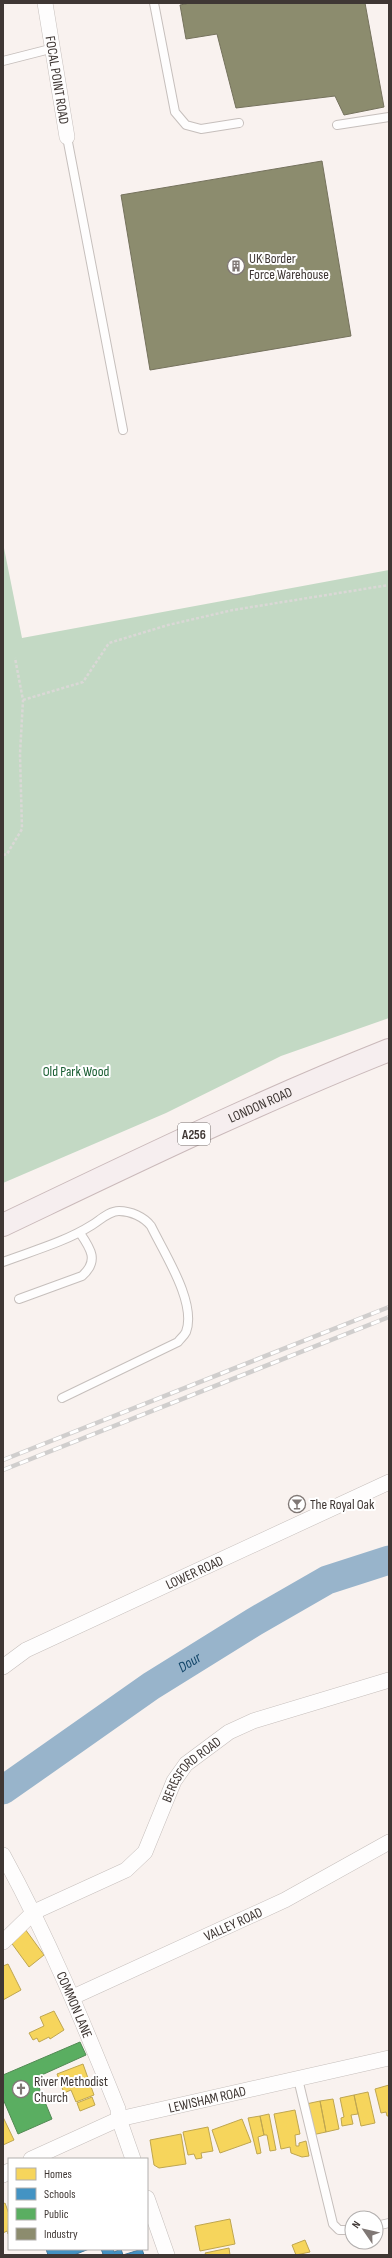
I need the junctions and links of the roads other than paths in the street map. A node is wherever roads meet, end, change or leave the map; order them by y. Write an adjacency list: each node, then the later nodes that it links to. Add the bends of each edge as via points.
1 (45, 3): 3 (street, FOCAL POINT ROAD)
2 (154, 3): 6 (lane, via 175,112 186,125 201,130)
3 (54, 48): 4 (lane); 8 (street, FOCAL POINT ROAD)
4 (3, 61)
5 (389, 117): 7 (lane)
6 (239, 123)
7 (337, 125)
8 (67, 136): 9 (lane)
9 (123, 430)
10 (389, 1050): 11 (main road, LONDON ROAD / A256, via 327,1074 210,1126)
11 (3, 1225)
12 (80, 1233): 13 (lane); 14 (lane, via 90,1248 90,1270 82,1276); 15 (lane, via 109,1213 118,1211 146,1219 185,1297 188,1321 186,1333 178,1342)
13 (3, 1262)
14 (19, 1299)
15 (62, 1398)
16 (389, 1482): 17 (street, LOWER ROAD, via 26,1650)
17 (3, 1667)
18 (389, 1680): 21 (street, BERESFORD ROAD, via 253,1721 229,1732 186,1764 174,1781 145,1852 126,1870)
19 (389, 1842): 23 (street, VALLEY ROAD, via 285,1900)
20 (3, 1855): 21 (street, COMMON LANE)
21 (34, 1912): 22 (street, BERESFORD ROAD); 23 (street, COMMON LANE)
22 (3, 1942)
23 (73, 1997): 26 (street, COMMON LANE, via 118,2109)
24 (389, 2058): 25 (street, LEWISHAM ROAD)
25 (298, 2078): 26 (street, LEWISHAM ROAD); 30 (lane, via 333,2224 339,2230)
26 (119, 2119): 27 (street, LEWISHAM ROAD); 28 (street, COMMON LANE)
27 (33, 2158)
28 (133, 2158)
29 (148, 2201): 31 (street)
30 (344, 2230)
31 (167, 2255)

